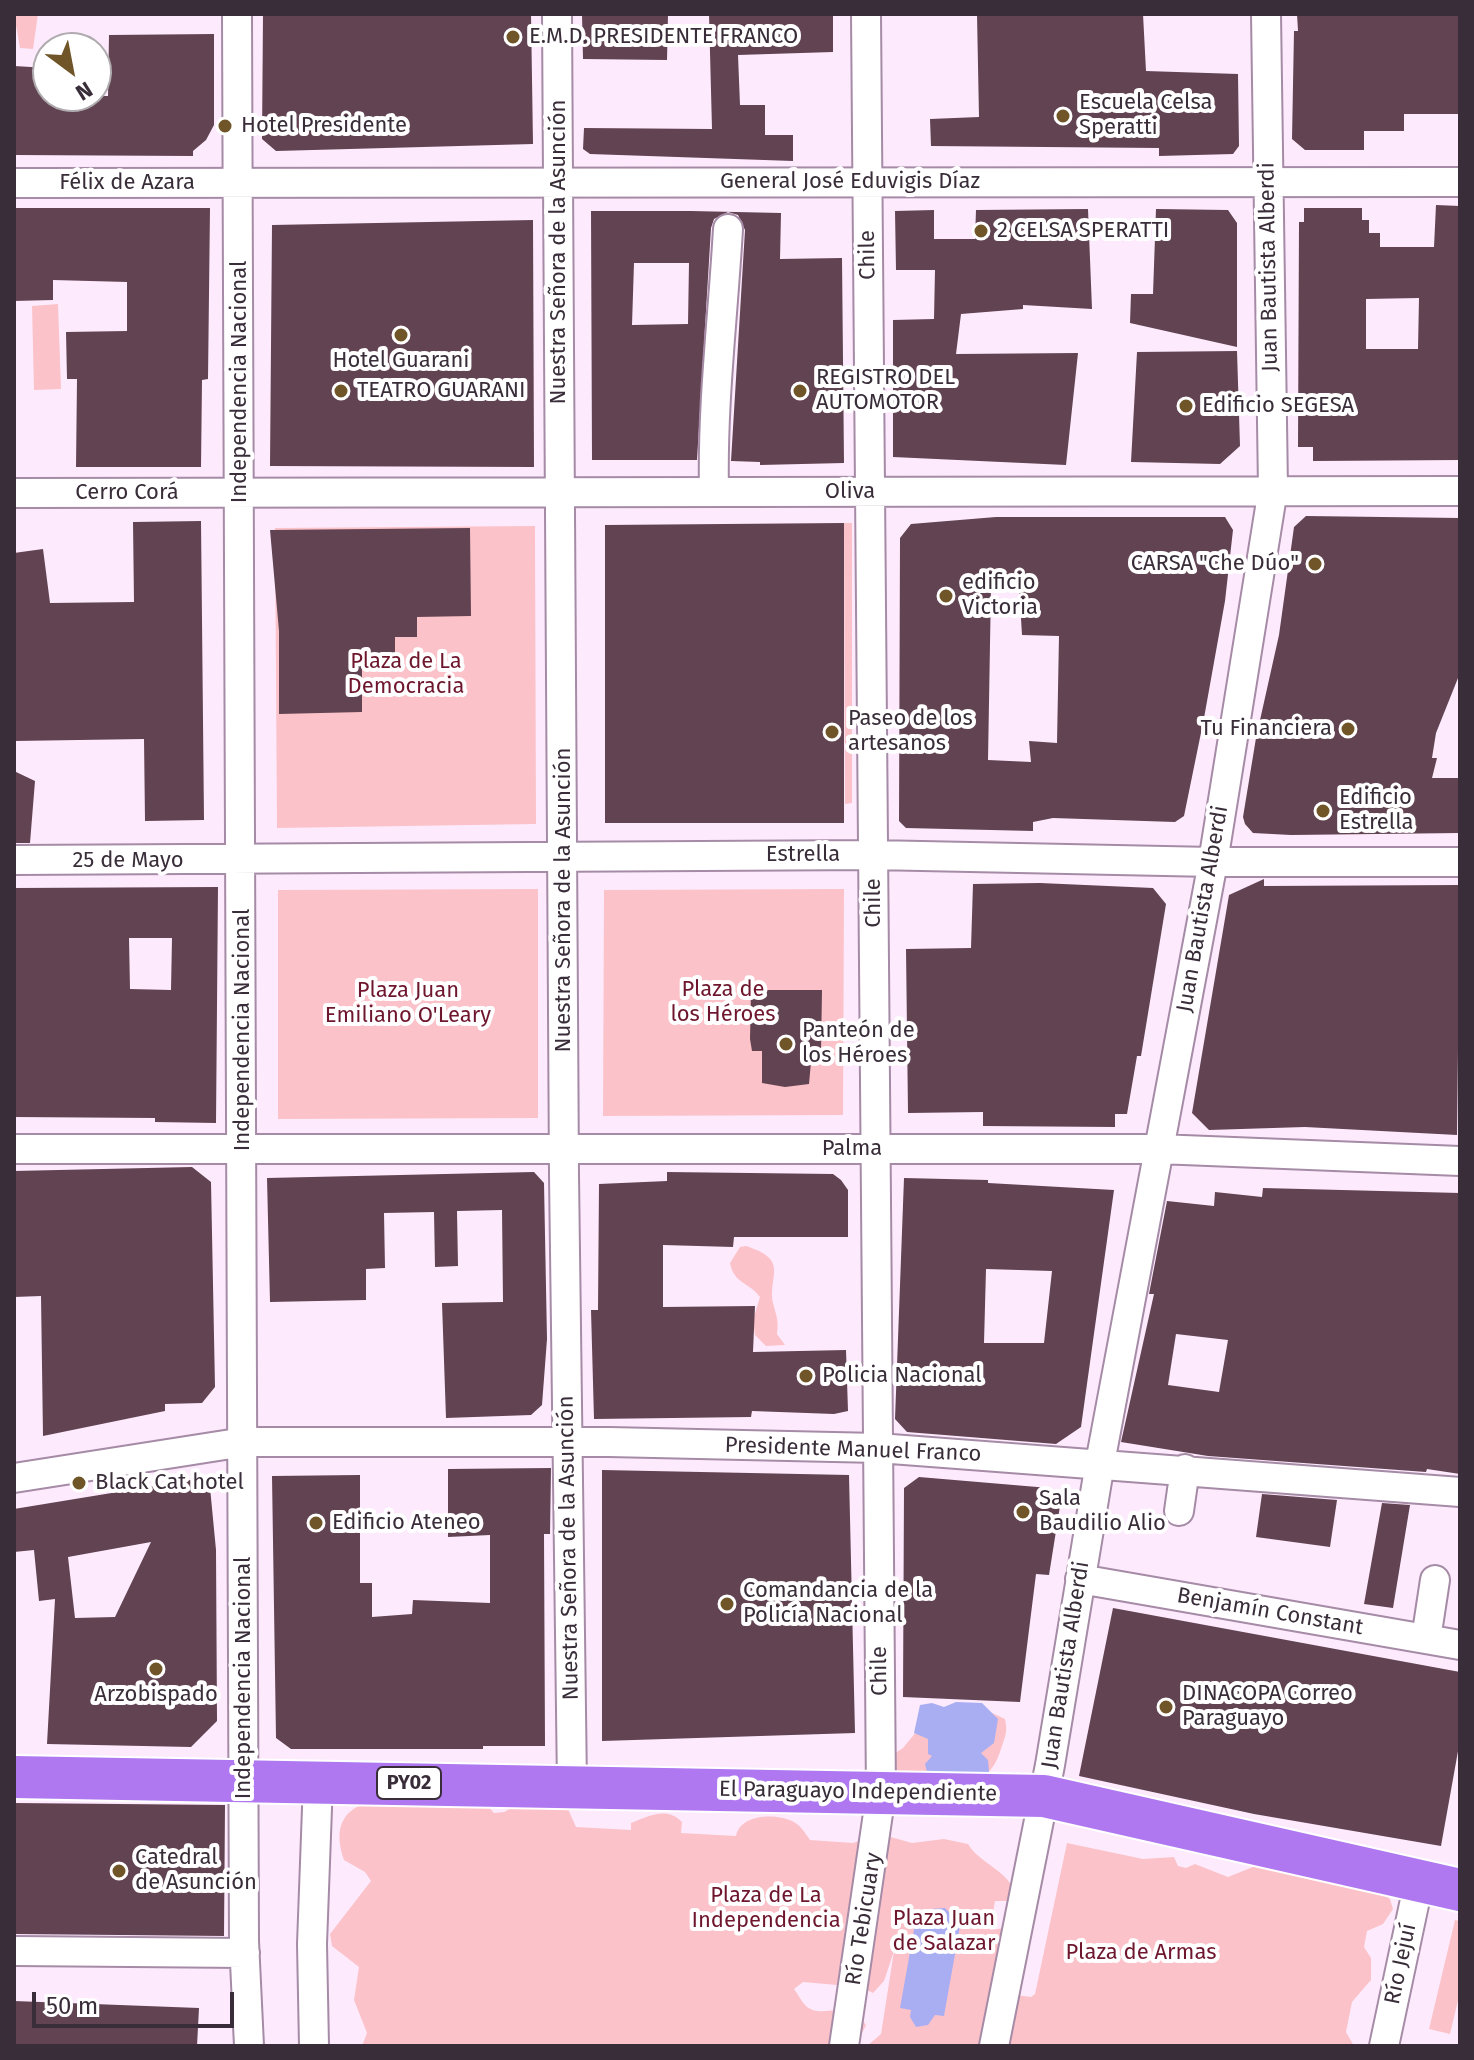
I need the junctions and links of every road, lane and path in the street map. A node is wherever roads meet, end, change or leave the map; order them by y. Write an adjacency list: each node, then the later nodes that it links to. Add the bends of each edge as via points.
1 (237, 14): 9 (street, Independencia Nacional)
2 (557, 14): 10 (street, Nuestra Señora de la Asunción)
3 (866, 14): 5 (street, Chile)
4 (1266, 14): 6 (street, Juan Bautista Alberdi)
5 (867, 182): 6 (street, General José Eduvigis Díaz); 10 (street, General José Eduvigis Díaz); 18 (street, Chile)
6 (1267, 182): 7 (street, General José Eduvigis Díaz); 12 (street, Juan Bautista Alberdi)
7 (1460, 182)
8 (14, 183): 9 (street, Félix de Azara)
9 (240, 183): 10 (street, General José Eduvigis Díaz); 17 (street, Independencia Nacional)
10 (558, 183): 13 (street, Nuestra Señora de la Asunción)
11 (728, 229): 15 (street, via 715,377)
12 (1273, 489): 14 (street, Oliva); 18 (street, Oliva); 23 (street, Juan Bautista Alberdi)
13 (561, 491): 15 (street, Oliva); 17 (street, Oliva); 19 (street, Nuestra Señora de la Asunción)
14 (1460, 491)
15 (714, 492): 18 (street, Oliva)
16 (14, 493): 17 (street, Cerro Corá)
17 (241, 493): 22 (street, Independencia Nacional)
18 (870, 493): 20 (street, Chile)
19 (564, 855): 20 (street, Estrella); 22 (street, Estrella); 25 (street, Nuestra Señora de la Asunción)
20 (873, 855): 23 (street, Estrella); 27 (street, Chile)
21 (14, 860): 22 (street, 25 de Mayo)
22 (242, 861): 29 (street, Independencia Nacional)
23 (1213, 862): 24 (street, Estrella); 28 (street, Juan Bautista Alberdi)
24 (1460, 862)
25 (565, 1148): 27 (street, Palma); 29 (street, Palma); 32 (street, Nuestra Señora de la Asunción)
26 (14, 1149): 29 (street, Palma)
27 (876, 1149): 28 (street, Palma); 33 (street, Chile)
28 (1158, 1149): 30 (street, Palma); 34 (street, Juan Bautista Alberdi)
29 (243, 1154): 31 (street, Independencia Nacional)
30 (1460, 1161)
31 (244, 1442): 32 (street, Presidente Manuel Franco); 36 (street, Presidente Manuel Franco); 44 (street, Independencia Nacional)
32 (569, 1443): 33 (street, Presidente Manuel Franco); 46 (street, Nuestra Señora de la Asunción)
33 (878, 1448): 34 (street, Presidente Manuel Franco); 47 (street, Chile)
34 (1100, 1463): 35 (street, Presidente Manuel Franco); 39 (street, Juan Bautista Alberdi)
35 (1185, 1469): 37 (street, Presidente Manuel Franco); 38 (street)
36 (14, 1478)
37 (1460, 1492)
38 (1179, 1511)
39 (1080, 1579): 41 (street, Benjamín Constant); 48 (street, Juan Bautista Alberdi)
40 (1435, 1580): 41 (street)
41 (1426, 1639): 42 (street, Benjamín Constant)
42 (1460, 1645)
43 (14, 1777): 44 (highway, PY02)
44 (245, 1780): 45 (highway, El Paraguayo Independiente / PY02); 51 (street, Independencia Nacional)
45 (318, 1781): 46 (highway, El Paraguayo Independiente / PY02); 53 (street, via 311,1959)
46 (572, 1786): 47 (highway, El Paraguayo Independiente / PY02)
47 (881, 1793): 48 (highway, El Paraguayo Independiente); 54 (street, Río Tebicuary)
48 (1044, 1796): 49 (highway, El Paraguayo Independiente); 55 (street, Juan Bautista Alberdi)
49 (1449, 1885): 56 (street, Río Jejuí)
50 (14, 1951): 51 (street)
51 (245, 1953): 52 (street, Independencia Nacional)
52 (249, 2046)
53 (314, 2046)
54 (844, 2046)
55 (994, 2046)
56 (1384, 2046)

